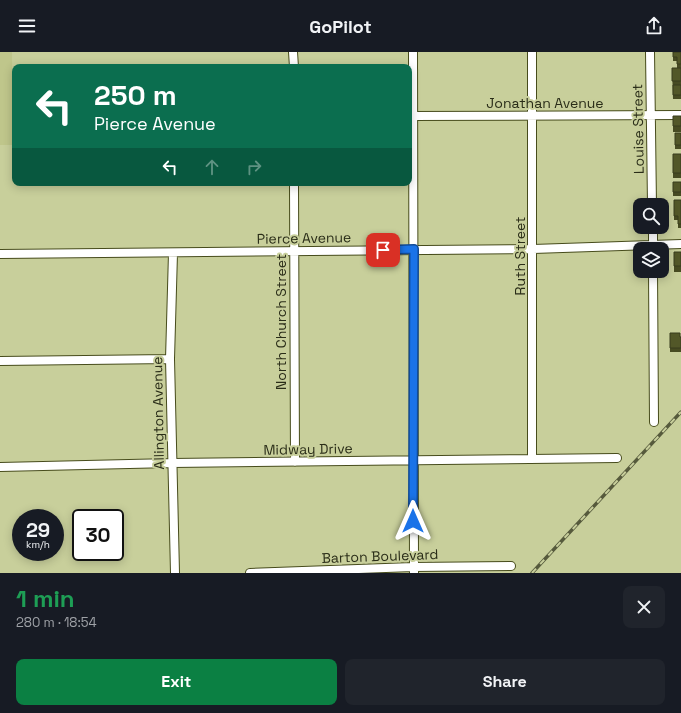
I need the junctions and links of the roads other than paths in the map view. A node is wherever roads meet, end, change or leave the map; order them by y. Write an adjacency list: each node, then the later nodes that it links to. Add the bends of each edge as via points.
1 (293, 52): 5 (street)
2 (413, 52): 6 (street)
3 (532, 52): 9 (street, Ruth Street)
4 (650, 52): 10 (street, Louise Street)
5 (294, 64)
6 (412, 84)
7 (681, 115): 10 (street, Jonathan Avenue)
8 (412, 116): 9 (street, Jonathan Avenue)
9 (532, 116): 10 (street, Jonathan Avenue); 18 (street, Ruth Street)
10 (651, 116): 13 (street, Louise Street)
11 (412, 160): 17 (street)
12 (294, 186): 19 (street, North Church Street)
13 (652, 198)
14 (681, 244): 15 (street, Pierce Avenue)
15 (669, 245)
16 (633, 247): 18 (street, Pierce Avenue)
17 (414, 249): 18 (street, Pierce Avenue); 19 (street, Pierce Avenue); 28 (street)
18 (533, 249): 27 (street, Ruth Street)
19 (294, 251): 20 (street, Pierce Avenue); 29 (street, North Church Street)
20 (173, 253): 21 (street, Pierce Avenue); 23 (street, Allington Avenue)
21 (0, 254)
22 (653, 278): 25 (street)
23 (170, 359): 24 (street); 30 (street, Allington Avenue)
24 (0, 361)
25 (654, 422)
26 (617, 458): 27 (street, Midway Drive)
27 (532, 459): 28 (street, Midway Drive)
28 (413, 460): 29 (street, Midway Drive); 33 (street)
29 (295, 462): 30 (street, Midway Drive)
30 (172, 463): 31 (street, Midway Drive); 34 (street, Allington Avenue)
31 (0, 467)
32 (511, 566): 33 (street, Barton Boulevard)
33 (414, 570): 35 (street, Barton Boulevard)
34 (175, 573)
35 (250, 573)

